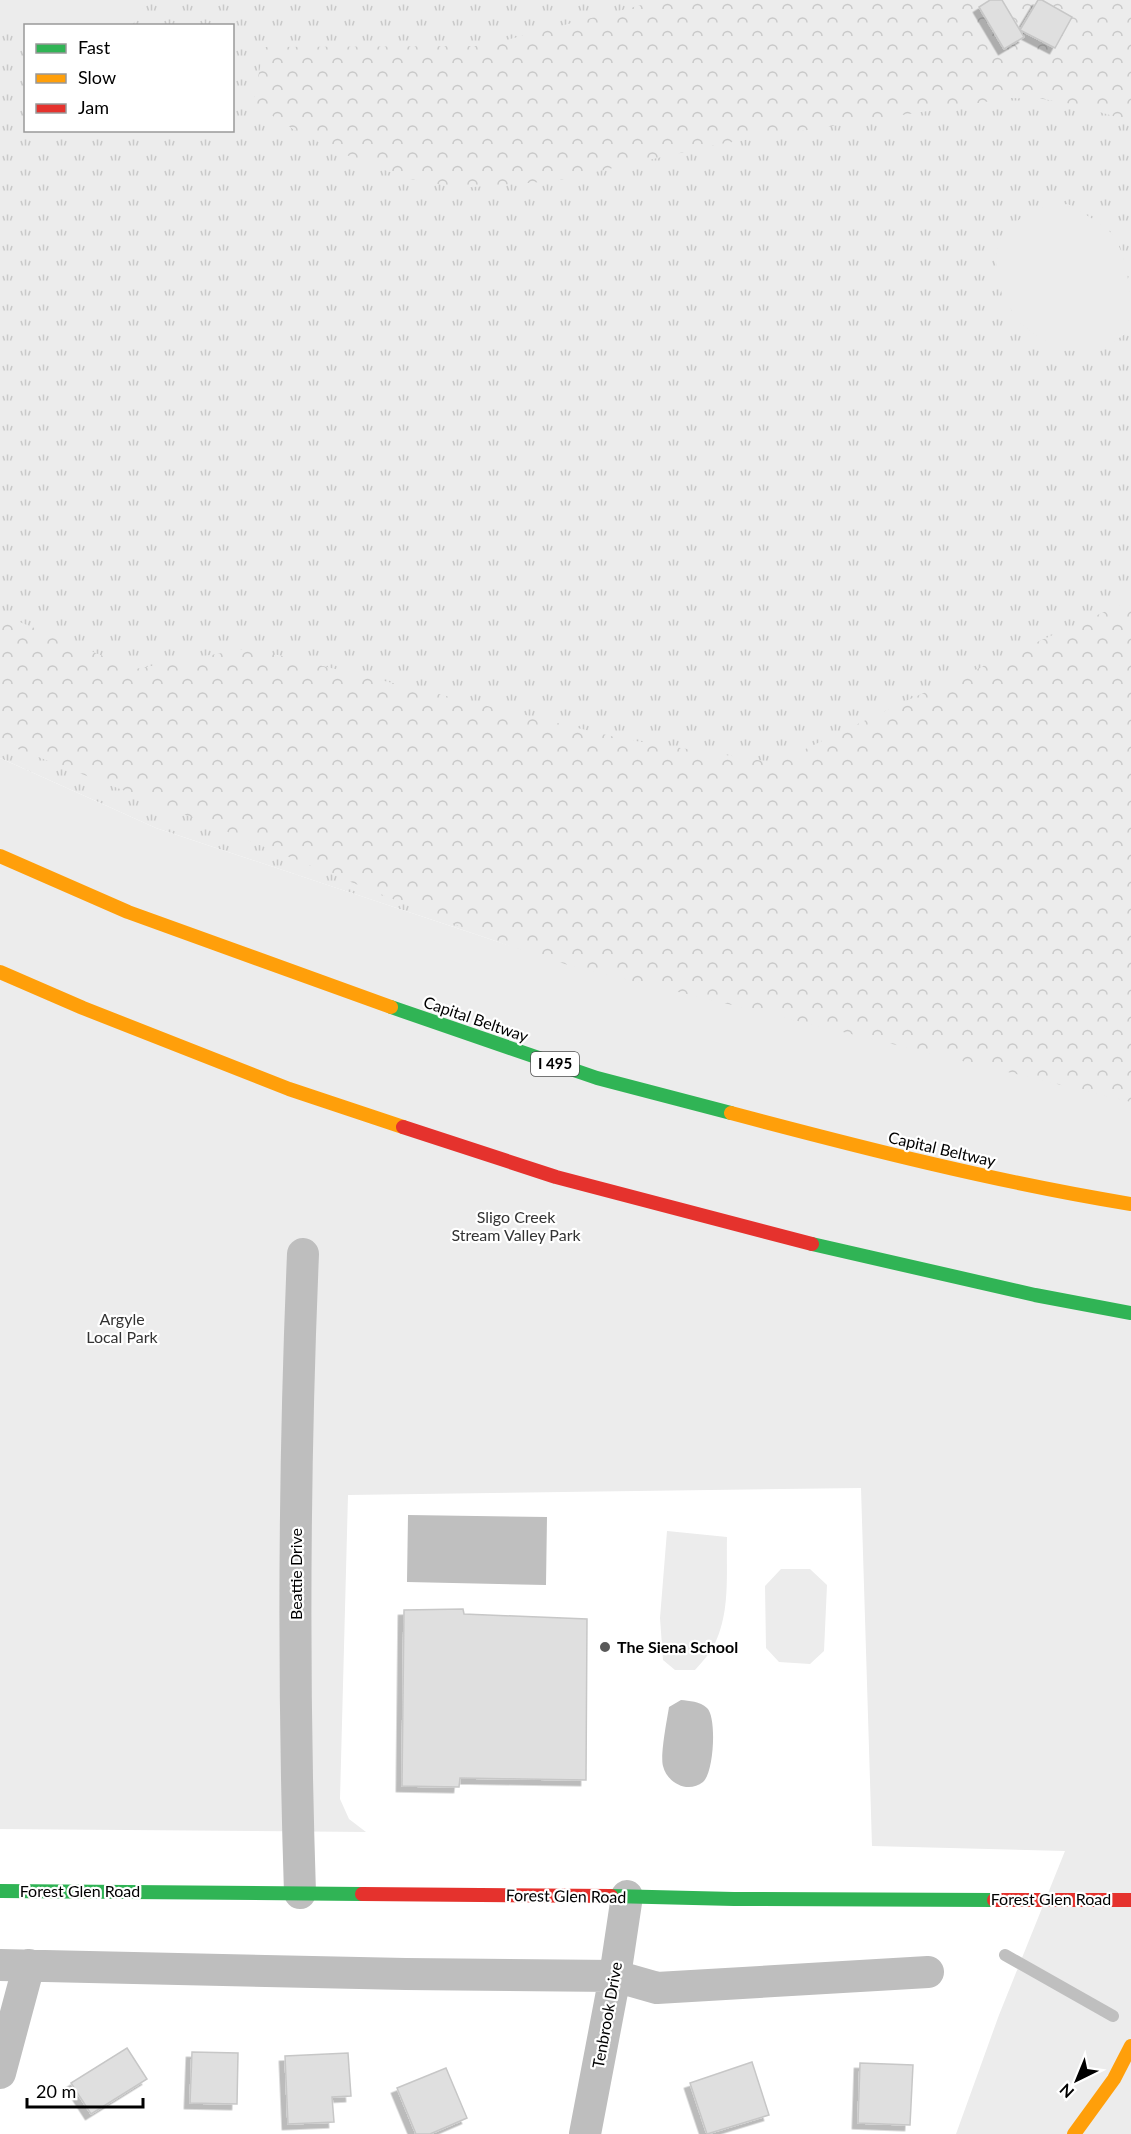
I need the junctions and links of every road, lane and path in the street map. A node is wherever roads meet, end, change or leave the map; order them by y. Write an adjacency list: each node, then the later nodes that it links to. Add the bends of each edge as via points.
1 (0, 856): 3 (main road, Capital Beltway / I 495, via 128,912 597,1078 857,1146 1062,1193)
2 (0, 972): 5 (main road, via 289,1089 556,1177 830,1249)
3 (1131, 1204)
4 (303, 1254): 7 (street, Beattie Drive, via 296,1549)
5 (1131, 1313)
6 (0, 1891): 7 (main road, Forest Glen Road)
7 (300, 1893): 8 (main road, Forest Glen Road)
8 (627, 1896): 9 (main road, Forest Glen Road); 12 (street, Tenbrook Drive)
9 (1131, 1900)
10 (14, 1965): 12 (street); 14 (street)
11 (928, 1972): 12 (street, via 657,1988)
12 (615, 1976): 15 (street, Tenbrook Drive)
13 (1131, 2046): 16 (main road, via 1114,2079)
14 (0, 2073)
15 (585, 2134)
16 (1074, 2134)

